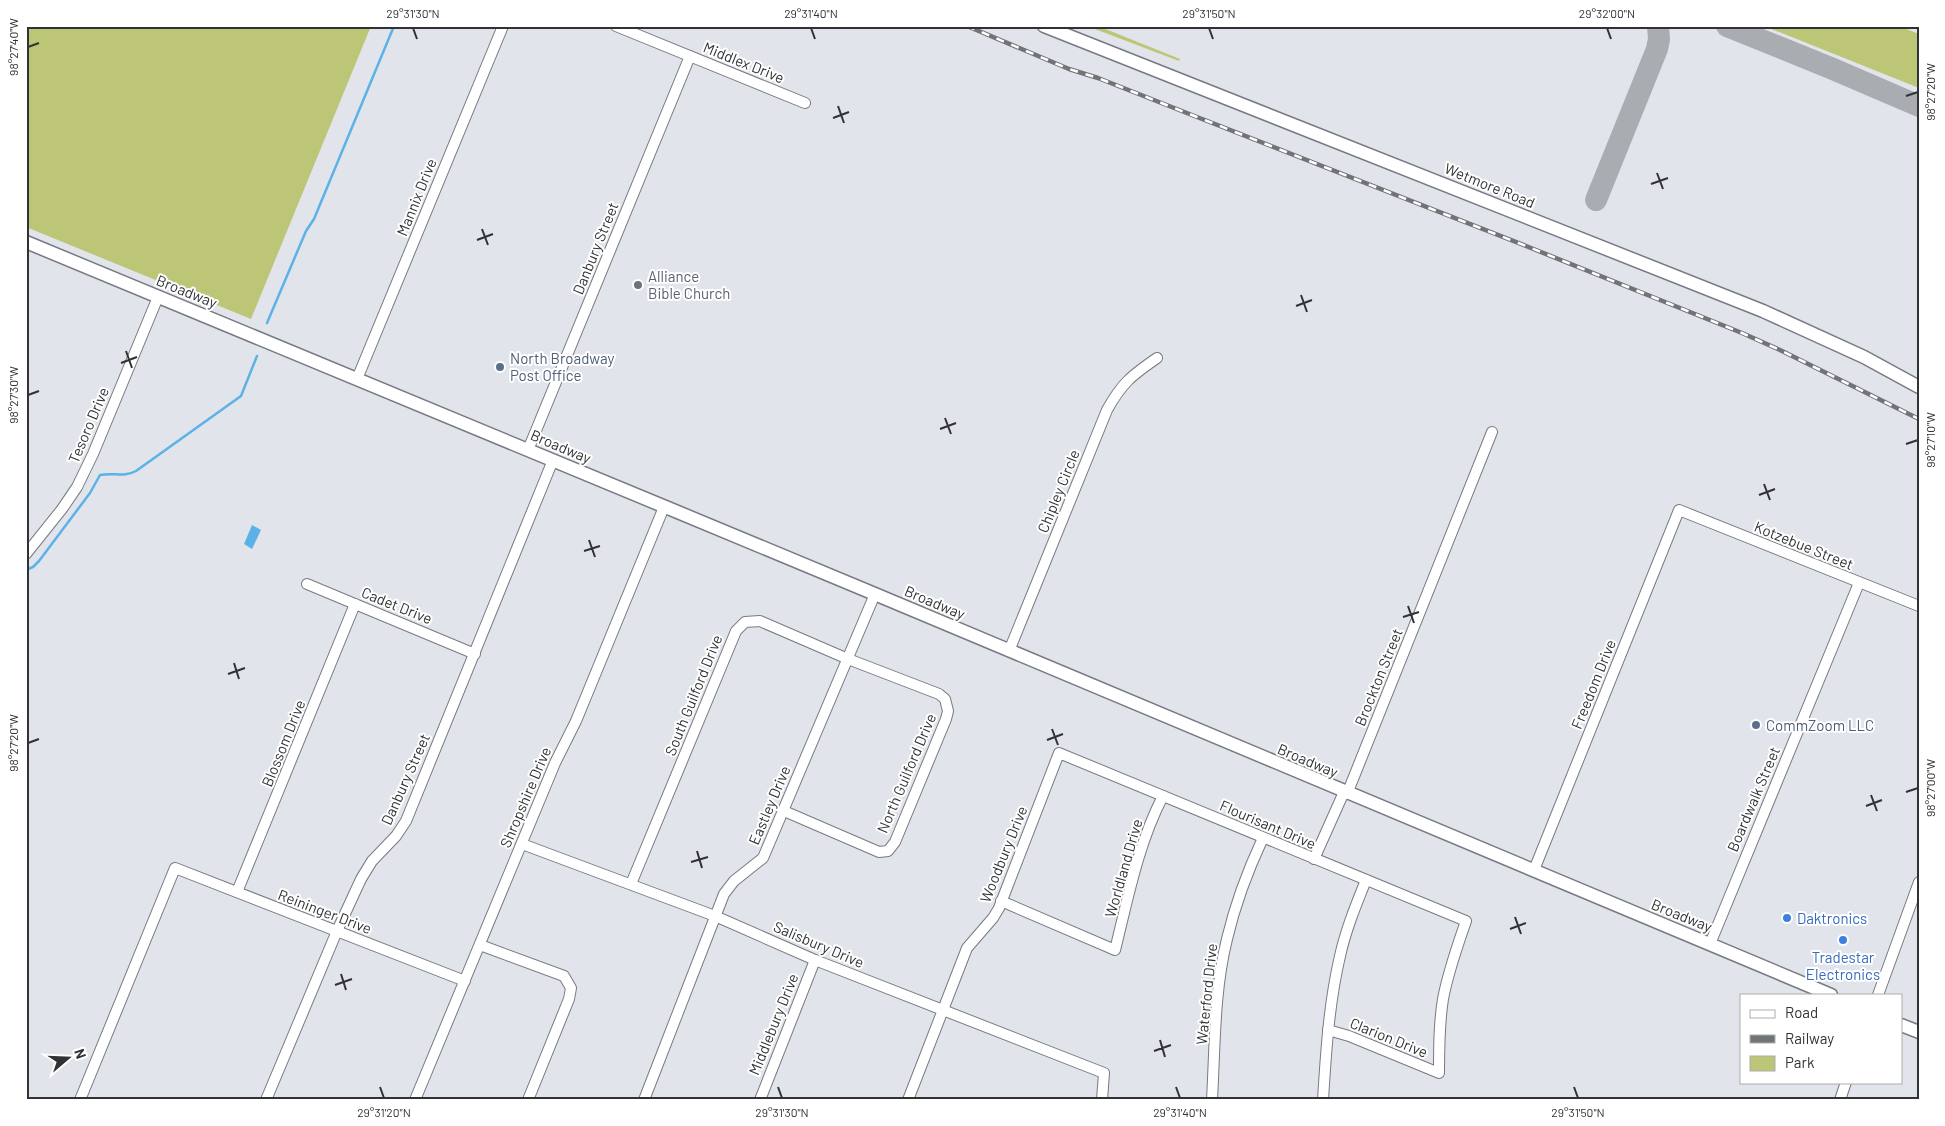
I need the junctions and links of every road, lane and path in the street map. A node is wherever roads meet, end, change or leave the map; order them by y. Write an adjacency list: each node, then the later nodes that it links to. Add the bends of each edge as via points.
1 (503, 26): 9 (street, Mannix Drive)
2 (616, 26): 4 (street, Middlex Drive)
3 (1044, 26): 10 (main road, Wetmore Road, via 1763,311 1864,357)
4 (690, 56): 5 (street, Middlex Drive); 12 (street, Danbury Street)
5 (805, 103)
6 (26, 242): 7 (main road, Broadway)
7 (158, 297): 9 (main road, Broadway); 16 (street, Tesoro Drive, via 78,487)
8 (1157, 358): 22 (street, Chipley Circle, via 1120,387 1107,410)
9 (357, 379): 12 (main road, Broadway)
10 (1919, 387)
11 (1492, 432): 26 (street, Brockton Street)
12 (528, 450): 13 (main road, Broadway)
13 (553, 460): 14 (main road, Broadway); 23 (street, Danbury Street)
14 (664, 507): 19 (main road, Broadway); 30 (street, Shropshire Drive)
15 (1679, 510): 17 (street, Kotzebue Street); 32 (street, Freedom Drive)
16 (26, 554)
17 (1860, 583): 21 (street, Kotzebue Street); 41 (street, Boardwalk Street)
18 (307, 584): 20 (street, Cadet Drive)
19 (875, 594): 22 (main road, Broadway); 24 (street, Eastley Drive)
20 (356, 604): 23 (street, Cadet Drive); 36 (street, Blossom Drive)
21 (1919, 606)
22 (1009, 651): 26 (main road, Broadway)
23 (475, 654): 39 (street, Danbury Street, via 406,821 365,872)
24 (848, 659): 28 (street, Eastley Drive); 28 (street, North Guilford Drive, via 945,699 948,711 939,737 895,842 888,851 879,852); 35 (street, South Guilford Drive, via 760,621 747,621 740,626)
25 (1059, 753): 27 (street, Flourisant Drive); 37 (street, Woodbury Drive)
26 (1345, 793): 31 (street, Brockton Street); 32 (main road, Broadway)
27 (1163, 796): 29 (street, Flourisant Drive); 37 (street, Worldland Drive, via 1135,868 1116,950)
28 (784, 811): 38 (street, Eastley Drive, via 763,858 734,881 724,894)
29 (1263, 838): 31 (street, Flourisant Drive); 60 (street, Waterford Drive, via 1227,940 1218,996)
30 (522, 844): 35 (street, Salisbury Drive); 40 (street, Shropshire Drive)
31 (1314, 859): 33 (street, Flourisant Drive)
32 (1534, 870): 41 (main road, Broadway)
33 (1366, 880): 48 (street, via 1340,956); 50 (street, Flourisant Drive, via 1466,921 1443,999)
34 (1919, 882): 45 (street)
35 (631, 884): 38 (street, Salisbury Drive)
36 (237, 892): 39 (street, Reininger Drive); 52 (street, Reininger Drive, via 175,868)
37 (1001, 901): 46 (street, Woodbury Drive, via 993,918 967,948)
38 (715, 916): 42 (street, Salisbury Drive); 56 (street, Eastley Drive)
39 (337, 931): 43 (street, Reininger Drive); 53 (street, Danbury Street)
40 (480, 944): 43 (street, Shropshire Drive); 55 (street, via 564,976 571,988)
41 (1710, 944): 44 (main road, Broadway)
42 (815, 960): 46 (street, Salisbury Drive); 57 (street, Middlebury Drive)
43 (465, 981): 54 (street, Shropshire Drive)
44 (1829, 994)
45 (1878, 994)
46 (943, 1010): 58 (street, Woodbury Drive); 59 (street, Salisbury Drive, via 1104,1073)
47 (1902, 1025): 49 (main road)
48 (1328, 1030): 50 (street, Clarion Drive); 61 (street)
49 (1918, 1031)
50 (1439, 1073)
51 (1845, 1084): 62 (street)
52 (80, 1100)
53 (266, 1100)
54 (415, 1100)
55 (528, 1100)
56 (644, 1100)
57 (760, 1100)
58 (908, 1100)
59 (1102, 1100)
60 (1212, 1100)
61 (1323, 1100)
62 (1840, 1100)

